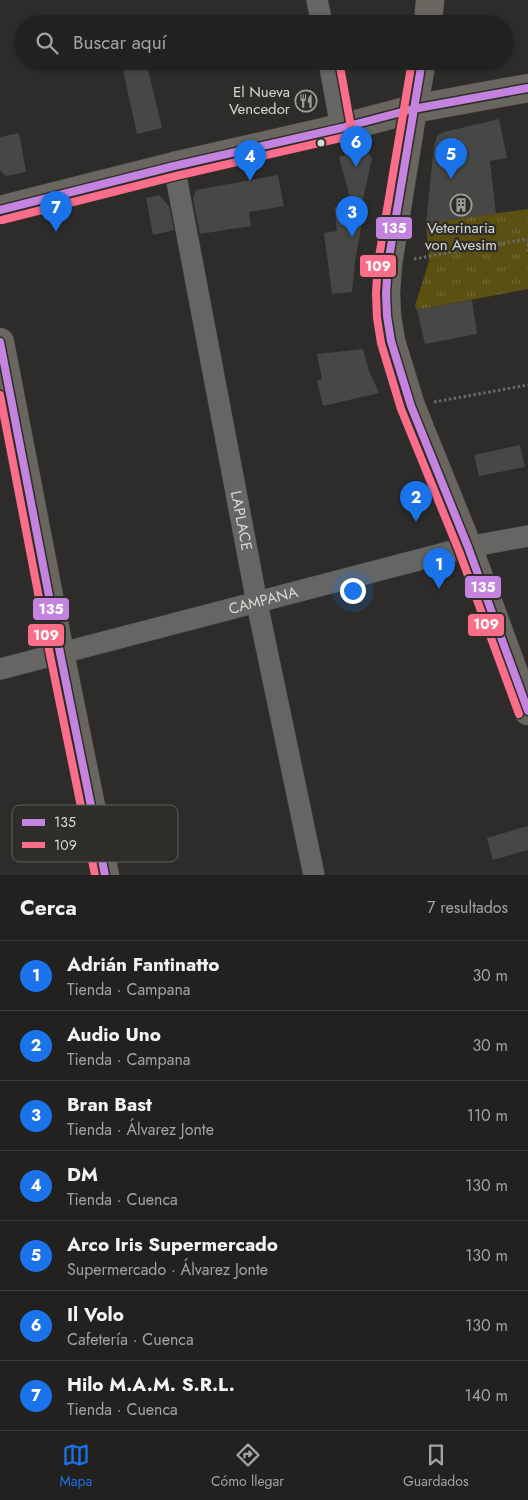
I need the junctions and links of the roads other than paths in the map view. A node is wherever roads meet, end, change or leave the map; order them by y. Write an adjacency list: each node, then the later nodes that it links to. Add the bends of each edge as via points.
1 (318, 0): 3 (street)
2 (430, 0): 4 (street)
3 (320, 15)
4 (429, 15)
5 (331, 70): 9 (street)
6 (420, 70): 8 (street)
7 (528, 88): 8 (street)
8 (413, 109): 9 (street); 14 (street, via 388,264 387,316 411,406)
9 (341, 128): 10 (street)
10 (174, 166): 11 (street); 15 (street, LAPLACE)
11 (0, 210)
12 (0, 342): 16 (street)
13 (528, 536): 14 (street, CAMPANA)
14 (468, 547): 15 (street, CAMPANA); 18 (street)
15 (257, 603): 16 (street, CAMPANA); 22 (street, LAPLACE)
16 (60, 654): 17 (street, CAMPANA); 19 (street)
17 (0, 669)
18 (528, 711)
19 (91, 805)
20 (102, 862): 21 (street)
21 (105, 875)
22 (314, 875)

